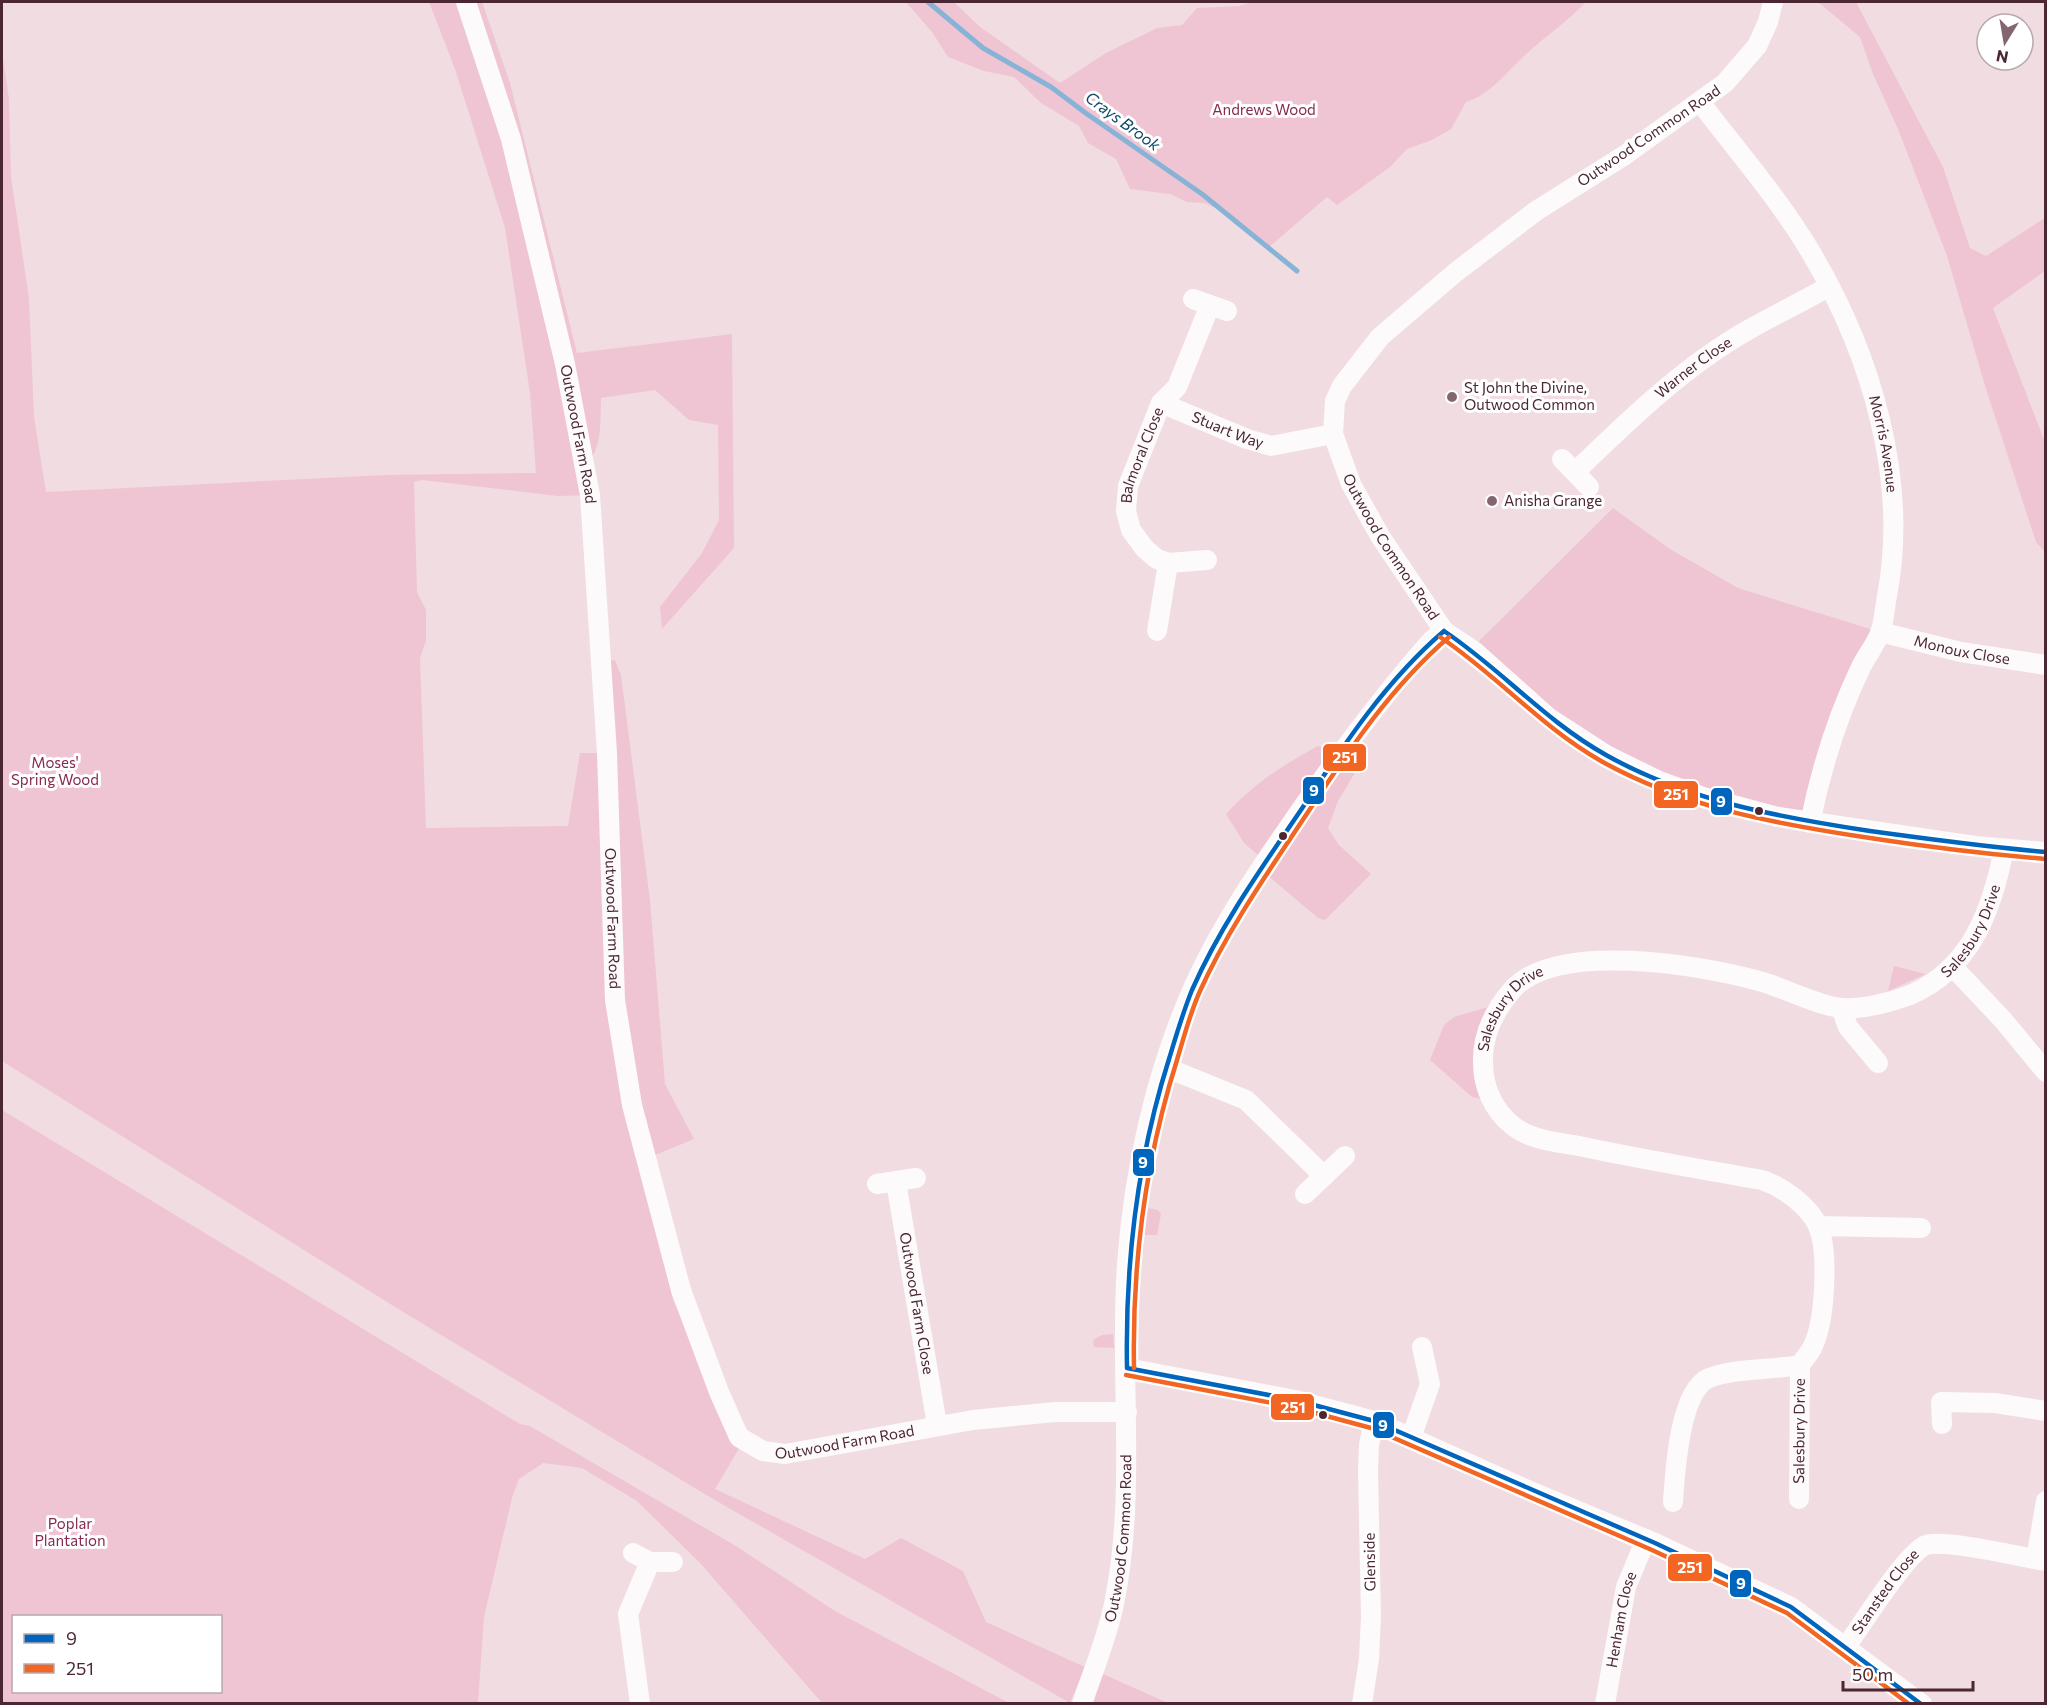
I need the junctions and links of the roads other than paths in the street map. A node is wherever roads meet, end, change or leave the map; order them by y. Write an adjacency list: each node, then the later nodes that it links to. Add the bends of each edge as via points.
1 (465, 2): 36 (street, Outwood Farm Road, via 511,139 565,364 591,495 607,753 615,1000 634,1114 681,1290 739,1437 757,1448 785,1454)
2 (1773, 2): 3 (street, Outwood Common Road, via 1768,22 1747,60)
3 (1700, 102): 4 (street, Morris Avenue, via 1780,206); 7 (street, Outwood Common Road, via 1536,211 1418,303 1365,354 1342,386 1335,401)
4 (1828, 287): 8 (street, Warner Close, via 1747,330 1710,355 1568,465); 13 (street, Morris Avenue, via 1870,382 1889,475 1893,557)
5 (1210, 305): 6 (street, Balmoral Close, via 1177,387)
6 (1161, 403): 7 (street, Stuart Way, via 1271,446); 10 (street, Balmoral Close, via 1128,486 1126,511 1131,530 1145,549)
7 (1333, 434): 12 (street, Outwood Common Road, via 1352,484 1380,536)
8 (1589, 487)
9 (1208, 560): 10 (street)
10 (1168, 563): 11 (street)
11 (1157, 631)
12 (1444, 631): 15 (street, via 1474,651 1549,718 1606,755 1659,782 1703,797); 21 (street, Outwood Common Road, via 1356,729 1265,861 1195,984)
13 (1880, 632): 14 (street, Monoux Close, via 1961,652); 15 (street, Morris Avenue, via 1835,732)
14 (2046, 665)
15 (1810, 823): 16 (street)
16 (2004, 849): 17 (street); 18 (street, Salesbury Drive, via 1998,882 1982,926)
17 (2046, 852)
18 (1953, 967): 19 (street, Salesbury Drive, via 1910,995); 22 (street)
19 (1841, 1008): 20 (street, via 1848,1027); 27 (street, Salesbury Drive, via 1760,981 1698,968 1590,961 1536,971 1518,984 1490,1023 1482,1050 1483,1075 1491,1101 1512,1125 1526,1133 1629,1157 1762,1180 1791,1196)
20 (1878, 1063)
21 (1166, 1067): 24 (street, via 1246,1100); 30 (street, Outwood Common Road, via 1145,1140 1131,1224 1125,1307)
22 (2046, 1072)
23 (1345, 1156): 24 (street)
24 (1324, 1176): 26 (street)
25 (916, 1178): 36 (street, Outwood Farm Close, via 887,1183)
26 (1305, 1194)
27 (1818, 1226): 28 (street); 31 (street, Salesbury Drive, via 1823,1254 1823,1297 1814,1345)
28 (1921, 1228)
29 (1422, 1347): 37 (street, via 1430,1384)
30 (1127, 1359): 33 (street, Outwood Common Road); 34 (street)
31 (1800, 1365): 38 (street, Salesbury Drive); 40 (street, Salesbury Drive, via 1725,1374 1700,1383 1683,1428)
32 (2046, 1411): 35 (street, via 1995,1403 1941,1402)
33 (1127, 1412): 36 (street, Outwood Farm Road, via 1036,1413); 46 (street, Outwood Common Road, via 1126,1502 1118,1580 1107,1632)
34 (1374, 1421): 37 (street); 47 (street, Glenside, via 1368,1462 1369,1659)
35 (1942, 1424)
36 (937, 1425)
37 (1411, 1438): 41 (street)
38 (1799, 1499)
39 (2046, 1501): 42 (street, Stansted Close)
40 (1673, 1502)
41 (1646, 1539): 44 (street, via 1791,1607); 48 (street, Henham Close, via 1624,1596)
42 (2041, 1560): 44 (street, Stansted Close, via 1943,1543 1925,1545 1899,1571)
43 (673, 1562): 45 (street, via 641,1558 628,1614)
44 (1846, 1647): 49 (street)
45 (640, 1704)
46 (1082, 1704)
47 (1362, 1704)
48 (1605, 1704)
49 (1922, 1704)

